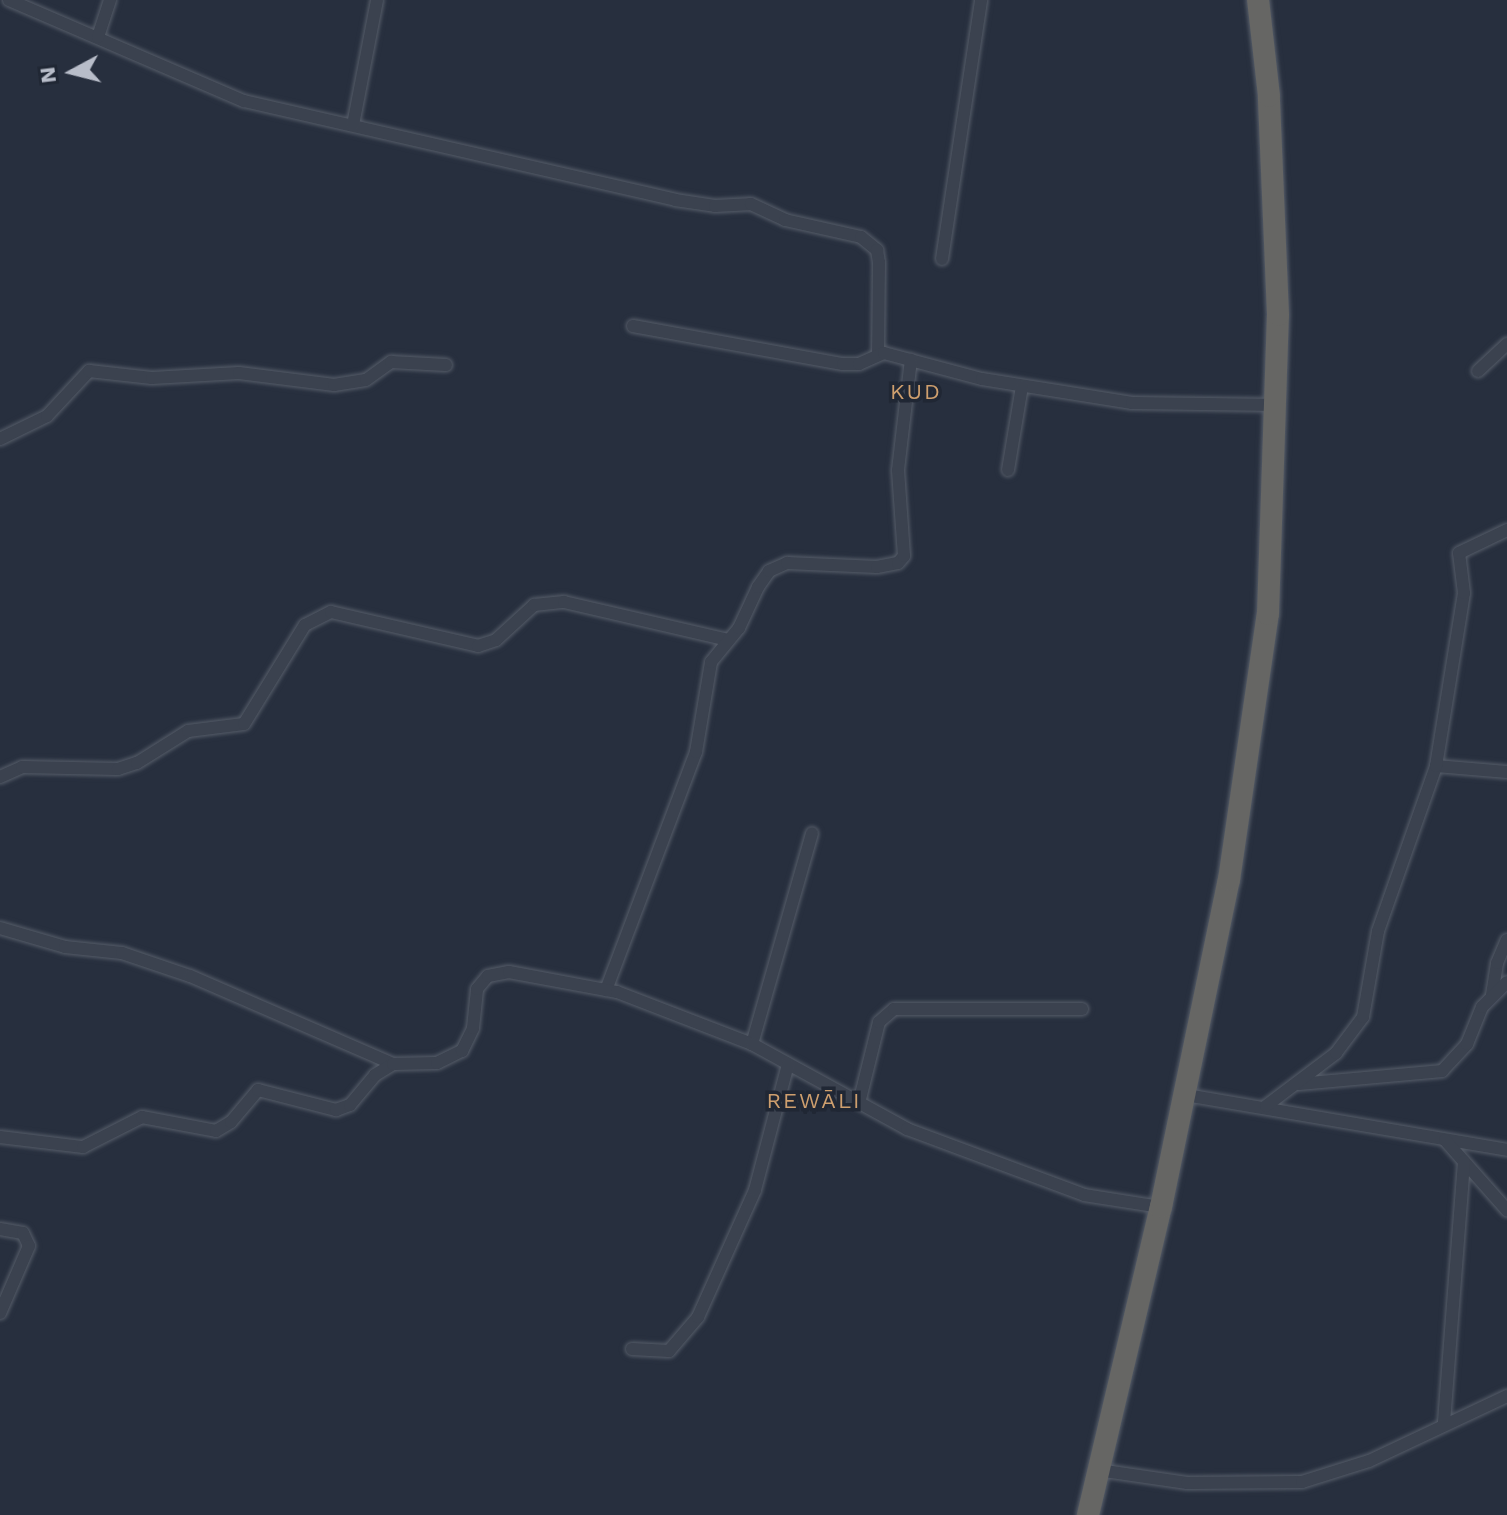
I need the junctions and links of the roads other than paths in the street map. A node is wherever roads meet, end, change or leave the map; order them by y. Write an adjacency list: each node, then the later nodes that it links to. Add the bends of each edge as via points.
1 (9, 0): 6 (street)
2 (110, 0): 6 (street)
3 (377, 0): 7 (street)
4 (981, 0): 8 (street)
5 (1258, 0): 16 (highway, via 1274,176)
6 (98, 37): 7 (street, via 244,101)
7 (353, 125): 11 (street, via 675,200 751,204 785,220 861,237 877,250 879,262)
8 (942, 259)
9 (633, 326): 11 (street, via 843,364 859,364)
10 (1507, 344): 14 (street)
11 (878, 353): 12 (street)
12 (911, 360): 15 (street); 20 (street, via 898,470 904,556 898,563 877,567 777,566 758,587)
13 (446, 365): 17 (street, via 391,362 366,380 334,385 239,373 152,378 89,371 47,416)
14 (1478, 371)
15 (1022, 386): 16 (street, via 1132,403); 18 (street)
16 (1278, 405): 35 (highway, via 1268,614 1252,741)
17 (0, 439)
18 (1008, 470)
19 (1507, 530): 21 (street, via 1459,553 1464,593)
20 (728, 640): 23 (street, via 564,602 534,605 496,640 478,646 331,612 305,625 244,724 179,734 137,763 118,769 22,767); 28 (street, via 711,662 696,752)
21 (1436, 766): 22 (street); 34 (street, via 1378,931 1358,1030)
22 (1507, 772)
23 (0, 777)
24 (812, 833): 31 (street)
25 (0, 928): 32 (street, via 65,947 122,953 190,976)
26 (1507, 940): 29 (street)
27 (1507, 982): 29 (street)
28 (606, 990): 31 (street); 32 (street, via 497,972 477,989 473,1028 462,1051 437,1063)
29 (1492, 995): 34 (street, via 1467,1044 1442,1071)
30 (1082, 1009): 36 (street, via 894,1009 879,1022)
31 (752, 1044): 33 (street)
32 (393, 1064): 38 (street, via 375,1075 350,1105 336,1110 258,1090 231,1122 216,1131 142,1117 83,1147)
33 (788, 1064): 36 (street); 46 (street, via 755,1190 698,1317 669,1351)
34 (1299, 1084): 37 (street)
35 (1186, 1095): 37 (street); 42 (highway)
36 (859, 1103): 42 (street, via 907,1129 1084,1195)
37 (1266, 1106): 39 (street)
38 (0, 1137)
39 (1445, 1140): 40 (street); 41 (street)
40 (1507, 1150)
41 (1464, 1162): 43 (street); 48 (street)
42 (1161, 1207): 49 (highway)
43 (1507, 1210)
44 (0, 1229): 45 (street, via 23,1233 29,1246)
45 (0, 1313)
46 (632, 1349)
47 (1507, 1396): 48 (street)
48 (1444, 1422): 49 (street, via 1369,1461 1302,1482 1187,1483)
49 (1098, 1470): 50 (highway)
50 (1088, 1515)

